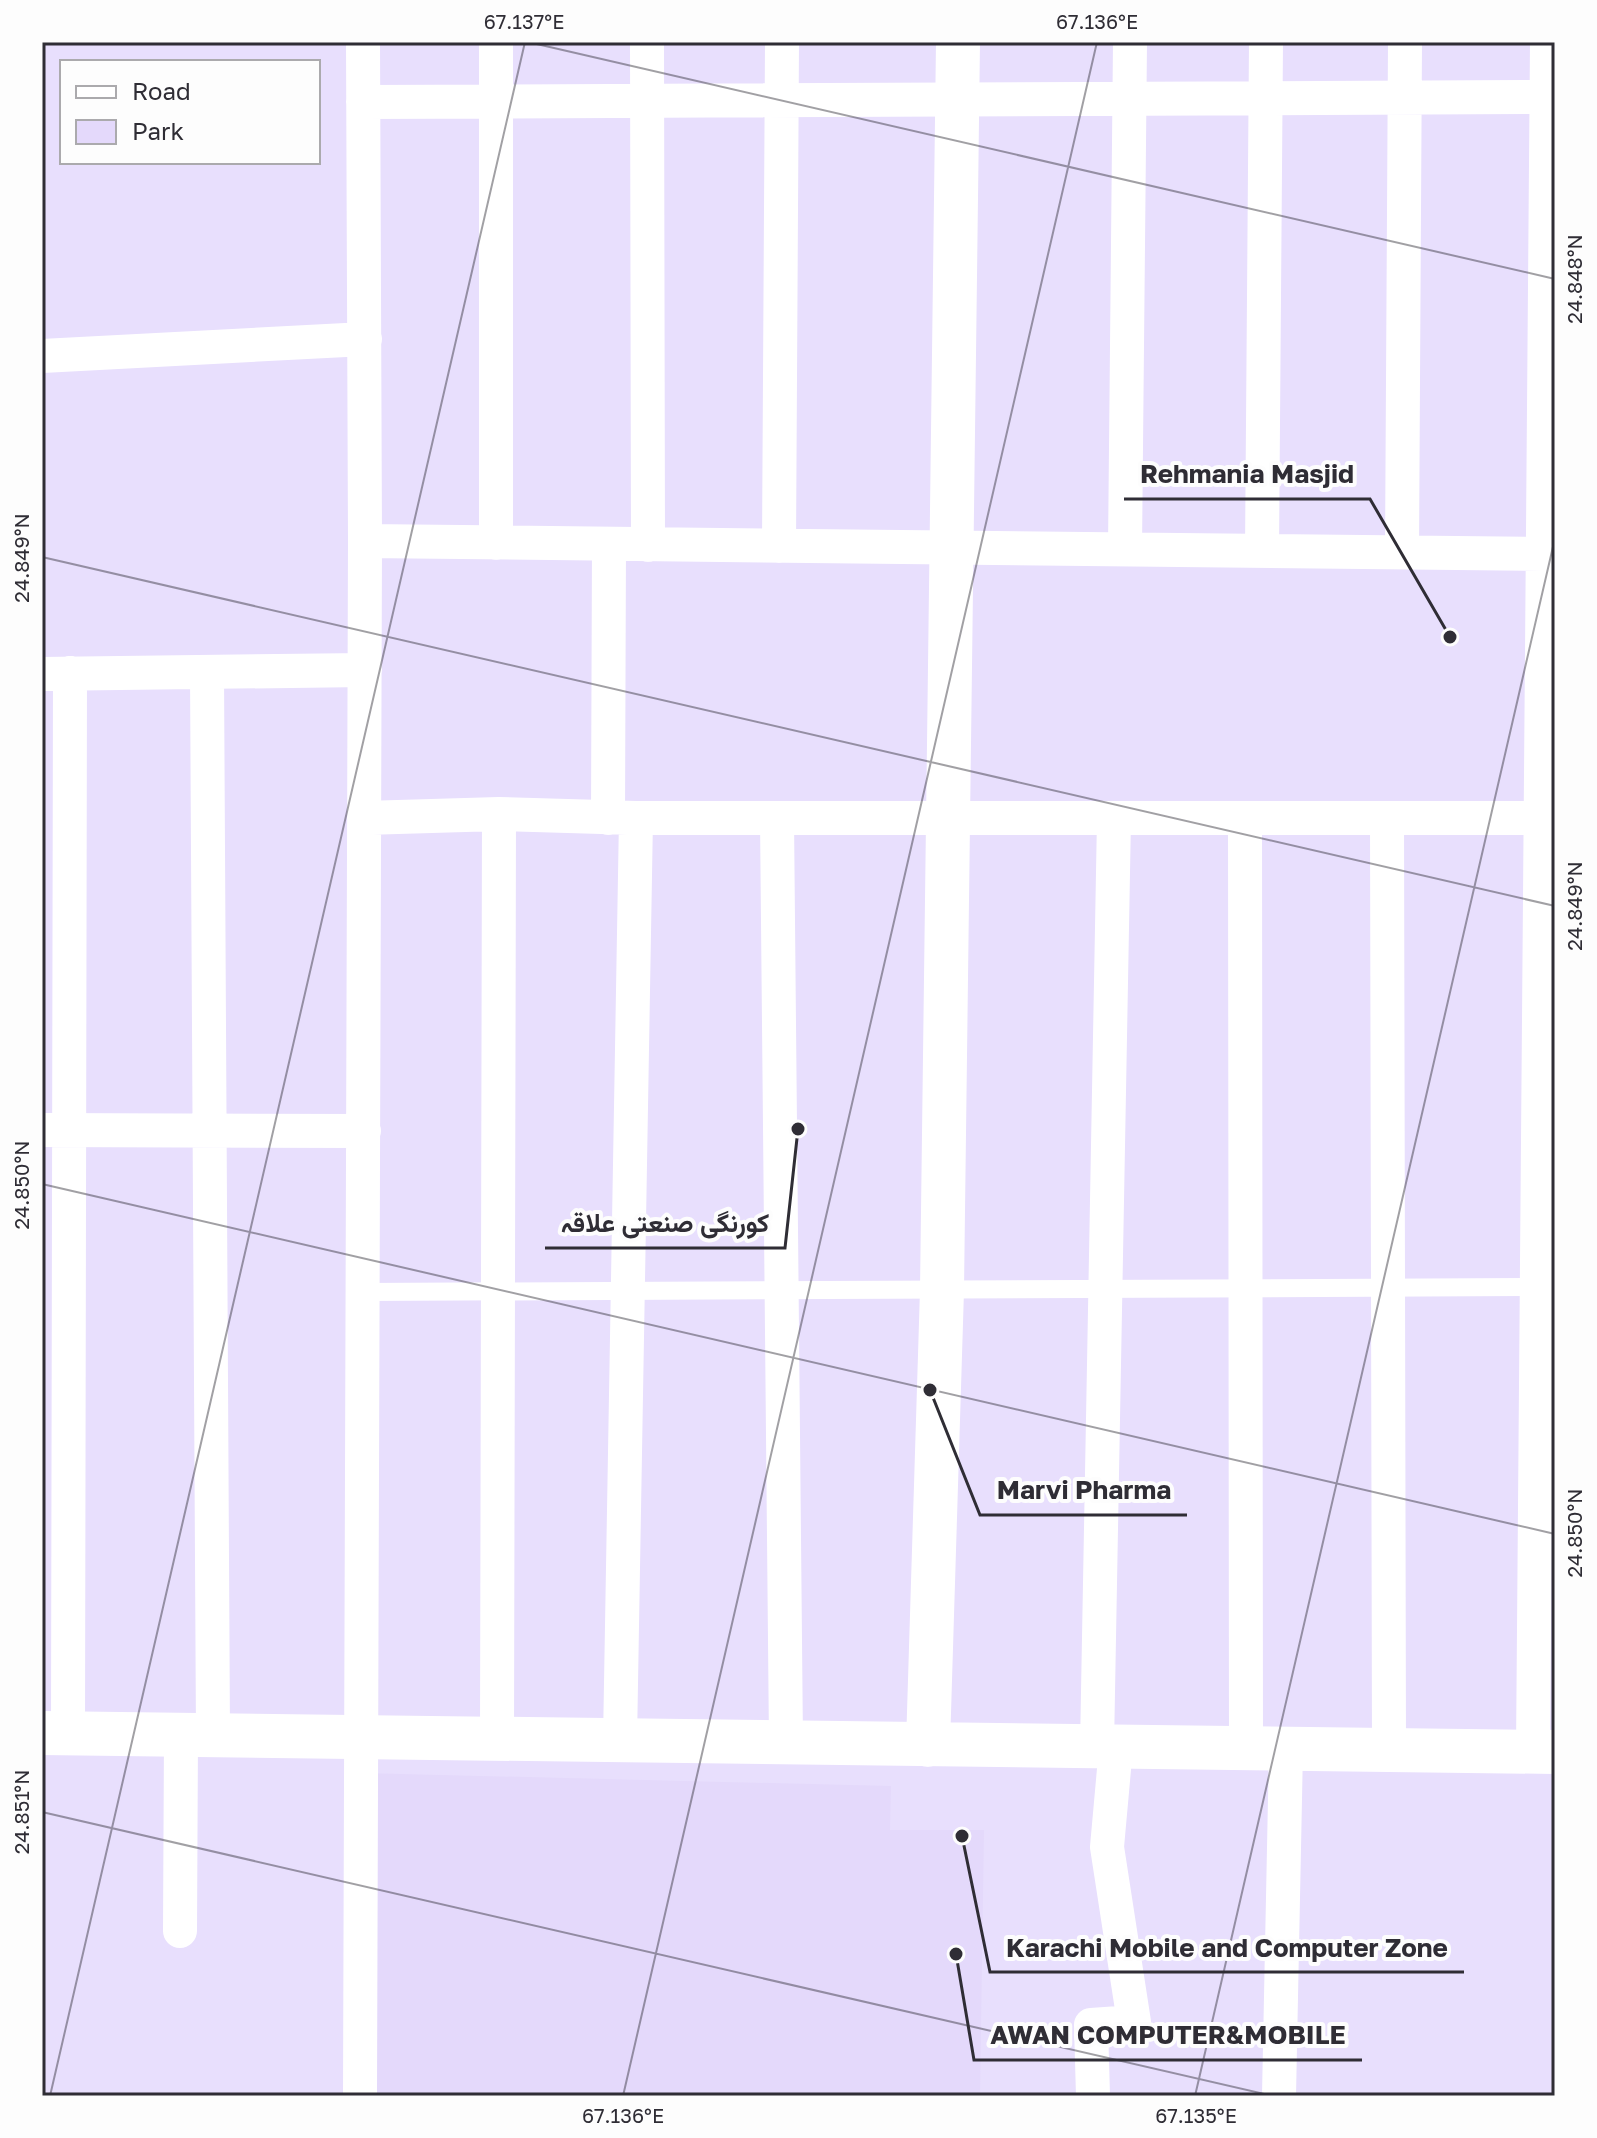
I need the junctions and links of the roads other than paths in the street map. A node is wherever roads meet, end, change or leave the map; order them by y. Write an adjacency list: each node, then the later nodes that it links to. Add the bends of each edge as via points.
1 (363, 42): 17 (street)
2 (496, 42): 18 (street)
3 (647, 42): 15 (street)
4 (782, 42): 16 (street)
5 (958, 42): 14 (street)
6 (1130, 42): 13 (street)
7 (1266, 42): 11 (street)
8 (1405, 42): 12 (street)
9 (1547, 42): 10 (street)
10 (1547, 97): 12 (street); 19 (street)
11 (1266, 98): 12 (street); 13 (street); 29 (street)
12 (1405, 98): 30 (street)
13 (1129, 99): 14 (street); 28 (street)
14 (957, 100): 16 (street); 27 (street)
15 (647, 101): 16 (street); 18 (street); 25 (street)
16 (782, 101): 26 (street)
17 (363, 102): 18 (street); 20 (street)
18 (496, 102): 23 (street)
19 (1550, 335): 31 (street)
20 (365, 339): 21 (street); 22 (street)
21 (42, 356)
22 (365, 541): 23 (street); 32 (street)
23 (496, 543): 24 (street)
24 (609, 544): 25 (street); 38 (street)
25 (648, 545): 26 (street)
26 (779, 546): 27 (street)
27 (951, 547): 28 (street); 40 (street)
28 (1125, 549): 29 (street)
29 (1262, 551): 30 (street)
30 (1402, 552): 31 (street)
31 (1543, 554): 35 (street)
32 (365, 670): 33 (street); 37 (street)
33 (207, 672): 34 (street); 46 (street)
34 (56, 674): 45 (street)
35 (1548, 713): 44 (street)
36 (499, 814): 37 (street); 38 (street); 57 (street)
37 (364, 818): 47 (street)
38 (622, 818): 39 (street); 54 (street)
39 (777, 818): 40 (street); 55 (street)
40 (948, 818): 41 (street); 53 (street)
41 (1114, 818): 42 (street); 51 (street)
42 (1245, 818): 43 (street); 52 (street)
43 (1387, 818): 44 (street); 50 (street)
44 (1541, 818): 48 (street)
45 (56, 1130): 46 (street); 58 (street)
46 (210, 1131): 47 (street); 59 (street)
47 (364, 1131): 56 (street)
48 (1547, 1157): 49 (street)
49 (1537, 1287): 50 (lane); 68 (street)
50 (1388, 1288): 52 (lane); 67 (street)
51 (1105, 1289): 52 (lane); 53 (lane); 65 (street)
52 (1245, 1289): 66 (street)
53 (942, 1290): 55 (lane); 64 (street)
54 (627, 1291): 55 (lane); 57 (lane); 62 (street)
55 (782, 1291): 63 (street)
56 (363, 1292): 57 (lane); 60 (street)
57 (498, 1292): 61 (street)
58 (55, 1733): 59 (street)
59 (197, 1736): 60 (street); 69 (street)
60 (361, 1737): 61 (street); 70 (street)
61 (497, 1739): 62 (street)
62 (620, 1741): 63 (street)
63 (786, 1743): 64 (street)
64 (928, 1745): 65 (street)
65 (1106, 1747): 66 (street); 71 (street, via 1107,1847 1134,2022 1091,2025)
66 (1266, 1749): 67 (street); 72 (street)
67 (1389, 1750): 68 (street)
68 (1544, 1752)
69 (180, 1931)
70 (360, 2096)
71 (1093, 2096)
72 (1279, 2096)

